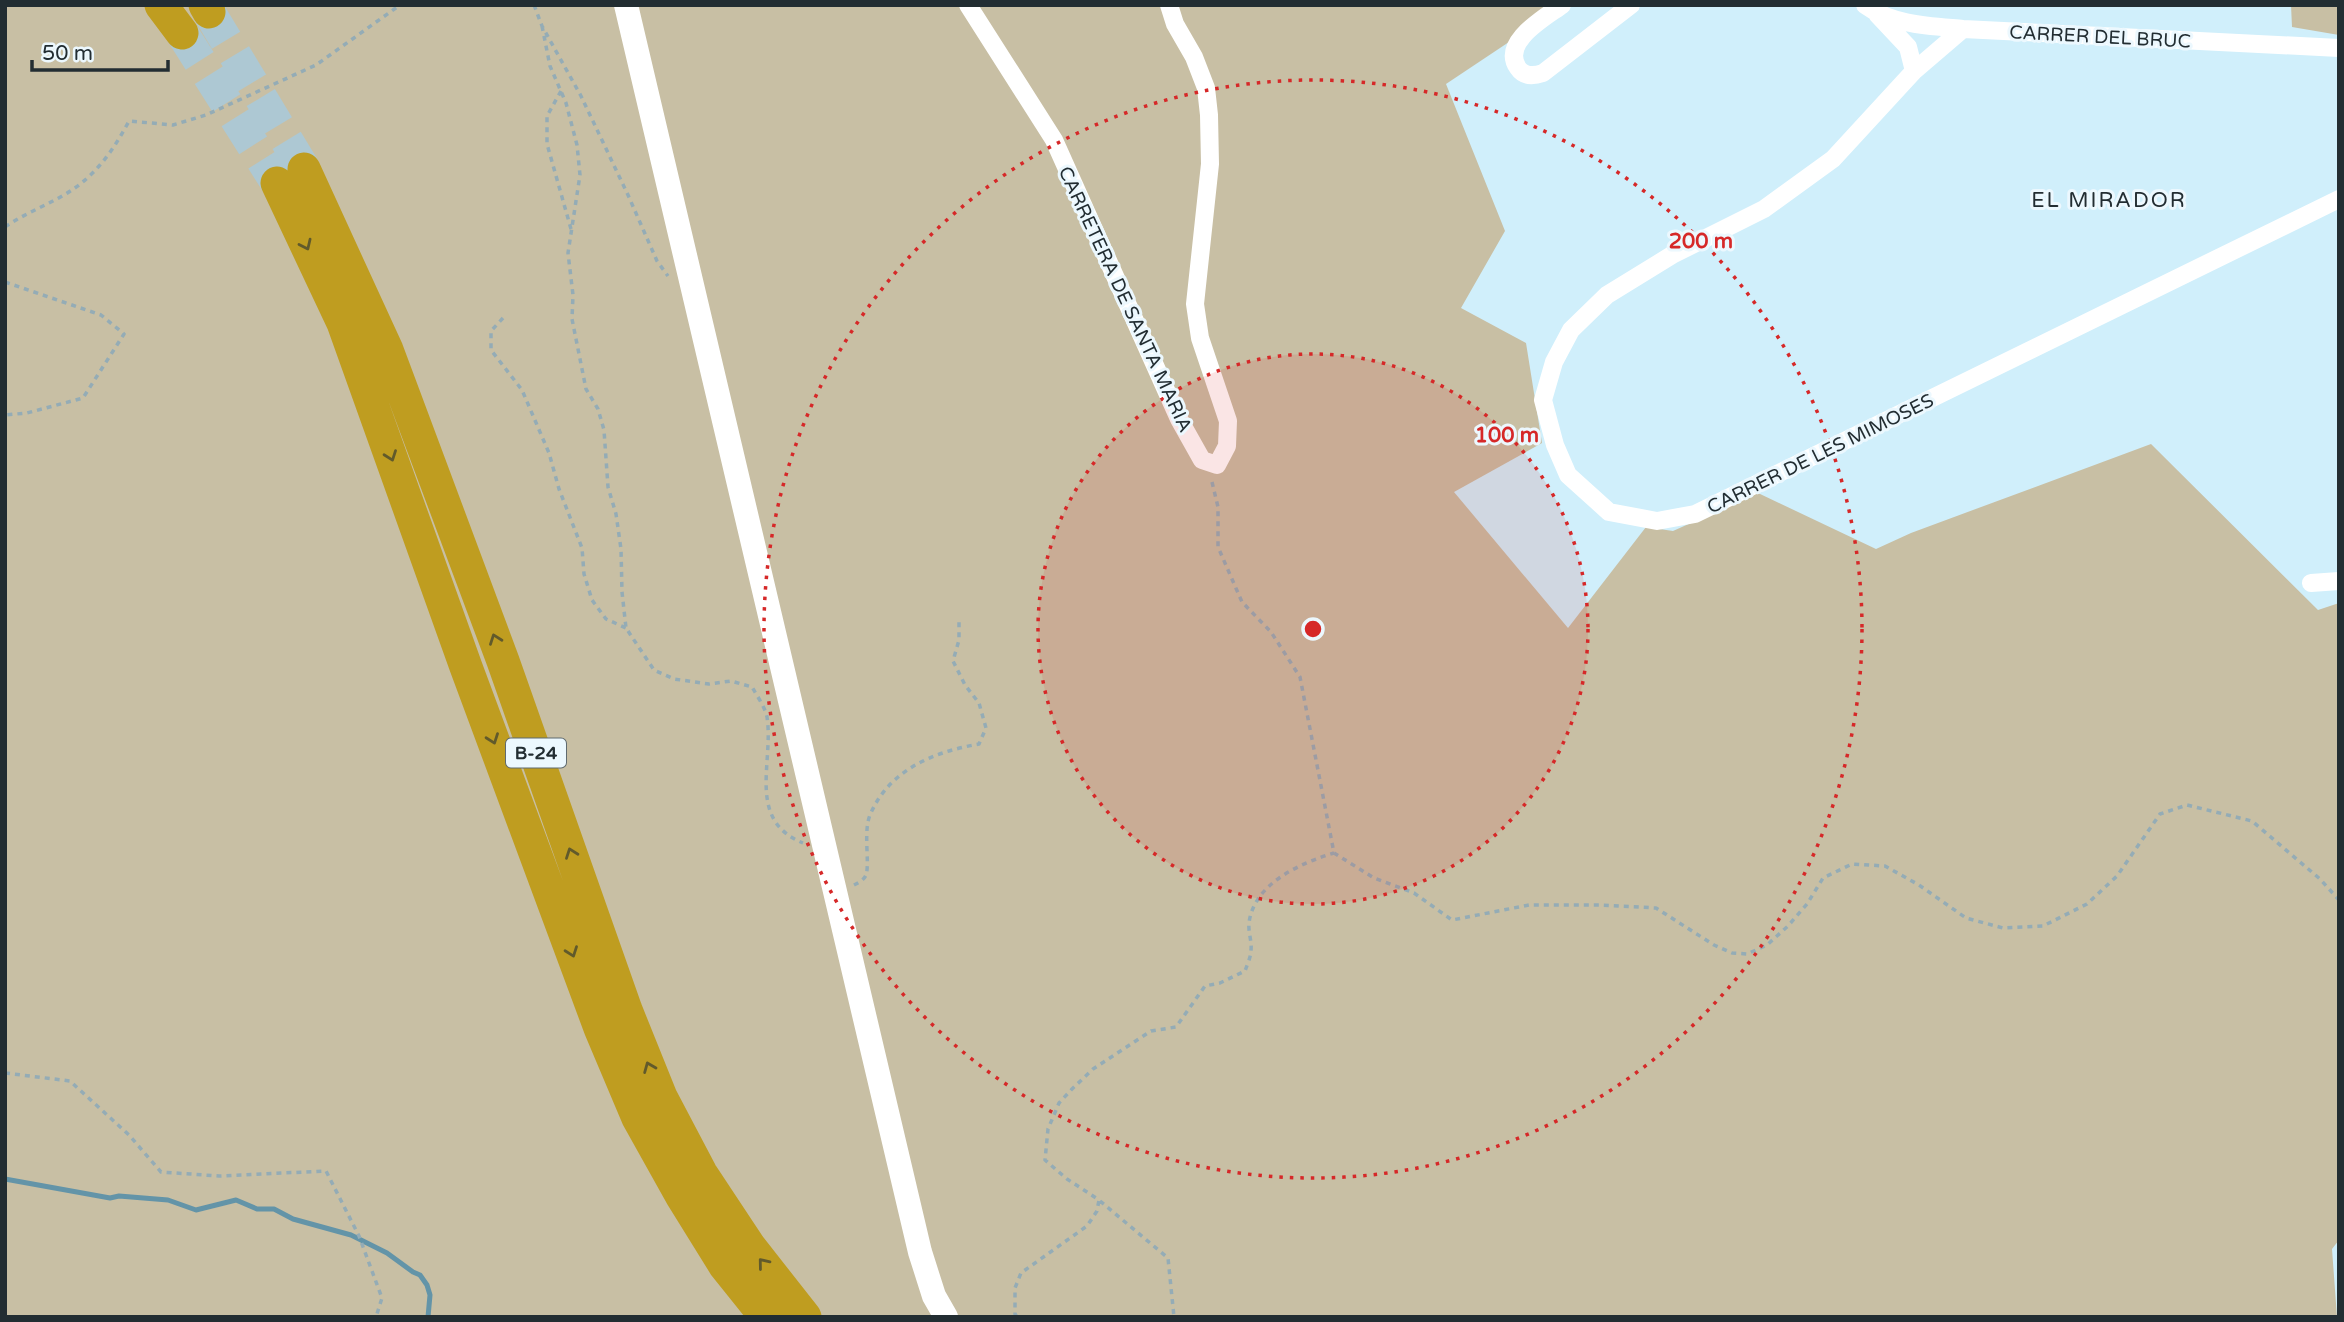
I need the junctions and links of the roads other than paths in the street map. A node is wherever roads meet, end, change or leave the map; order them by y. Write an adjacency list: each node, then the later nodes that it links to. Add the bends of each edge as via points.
1 (161, 5): 9 (highway)
2 (626, 5): 17 (street, via 920,1252)
3 (968, 5): 4 (street, CARRETERA DE SANTA MARIA, via 1054,140 1178,419 1202,460 1217,465 1227,446 1228,421 1200,338 1195,304 1210,164 1209,115 1206,88)
4 (1169, 5)
5 (1562, 5): 6 (street, via 1520,38 1514,59 1522,73 1543,73)
6 (1630, 5)
7 (1871, 9): 8 (street, CARRER DEL BRUC, via 1914,24); 11 (street, via 1908,47)
8 (1963, 29): 10 (street, CARRER DEL BRUC); 11 (street, CARRER DE LES MIMOSES)
9 (182, 33)
10 (2339, 48)
11 (1914, 71): 12 (street, CARRER DE LES MIMOSES, via 1833,159 1764,209 1672,255 1607,295 1571,330 1554,362 1543,400 1567,475 1609,512 1657,521 1695,514)
12 (2339, 200)
13 (2339, 581): 14 (street)
14 (2311, 583)
15 (766, 1317): 16 (highway, B-24, one-way to 15, via 750,1247 701,1173 661,1097 387,351 290,176 600,1028 638,1118 681,1195 725,1266)
16 (805, 1317)
17 (946, 1317)

